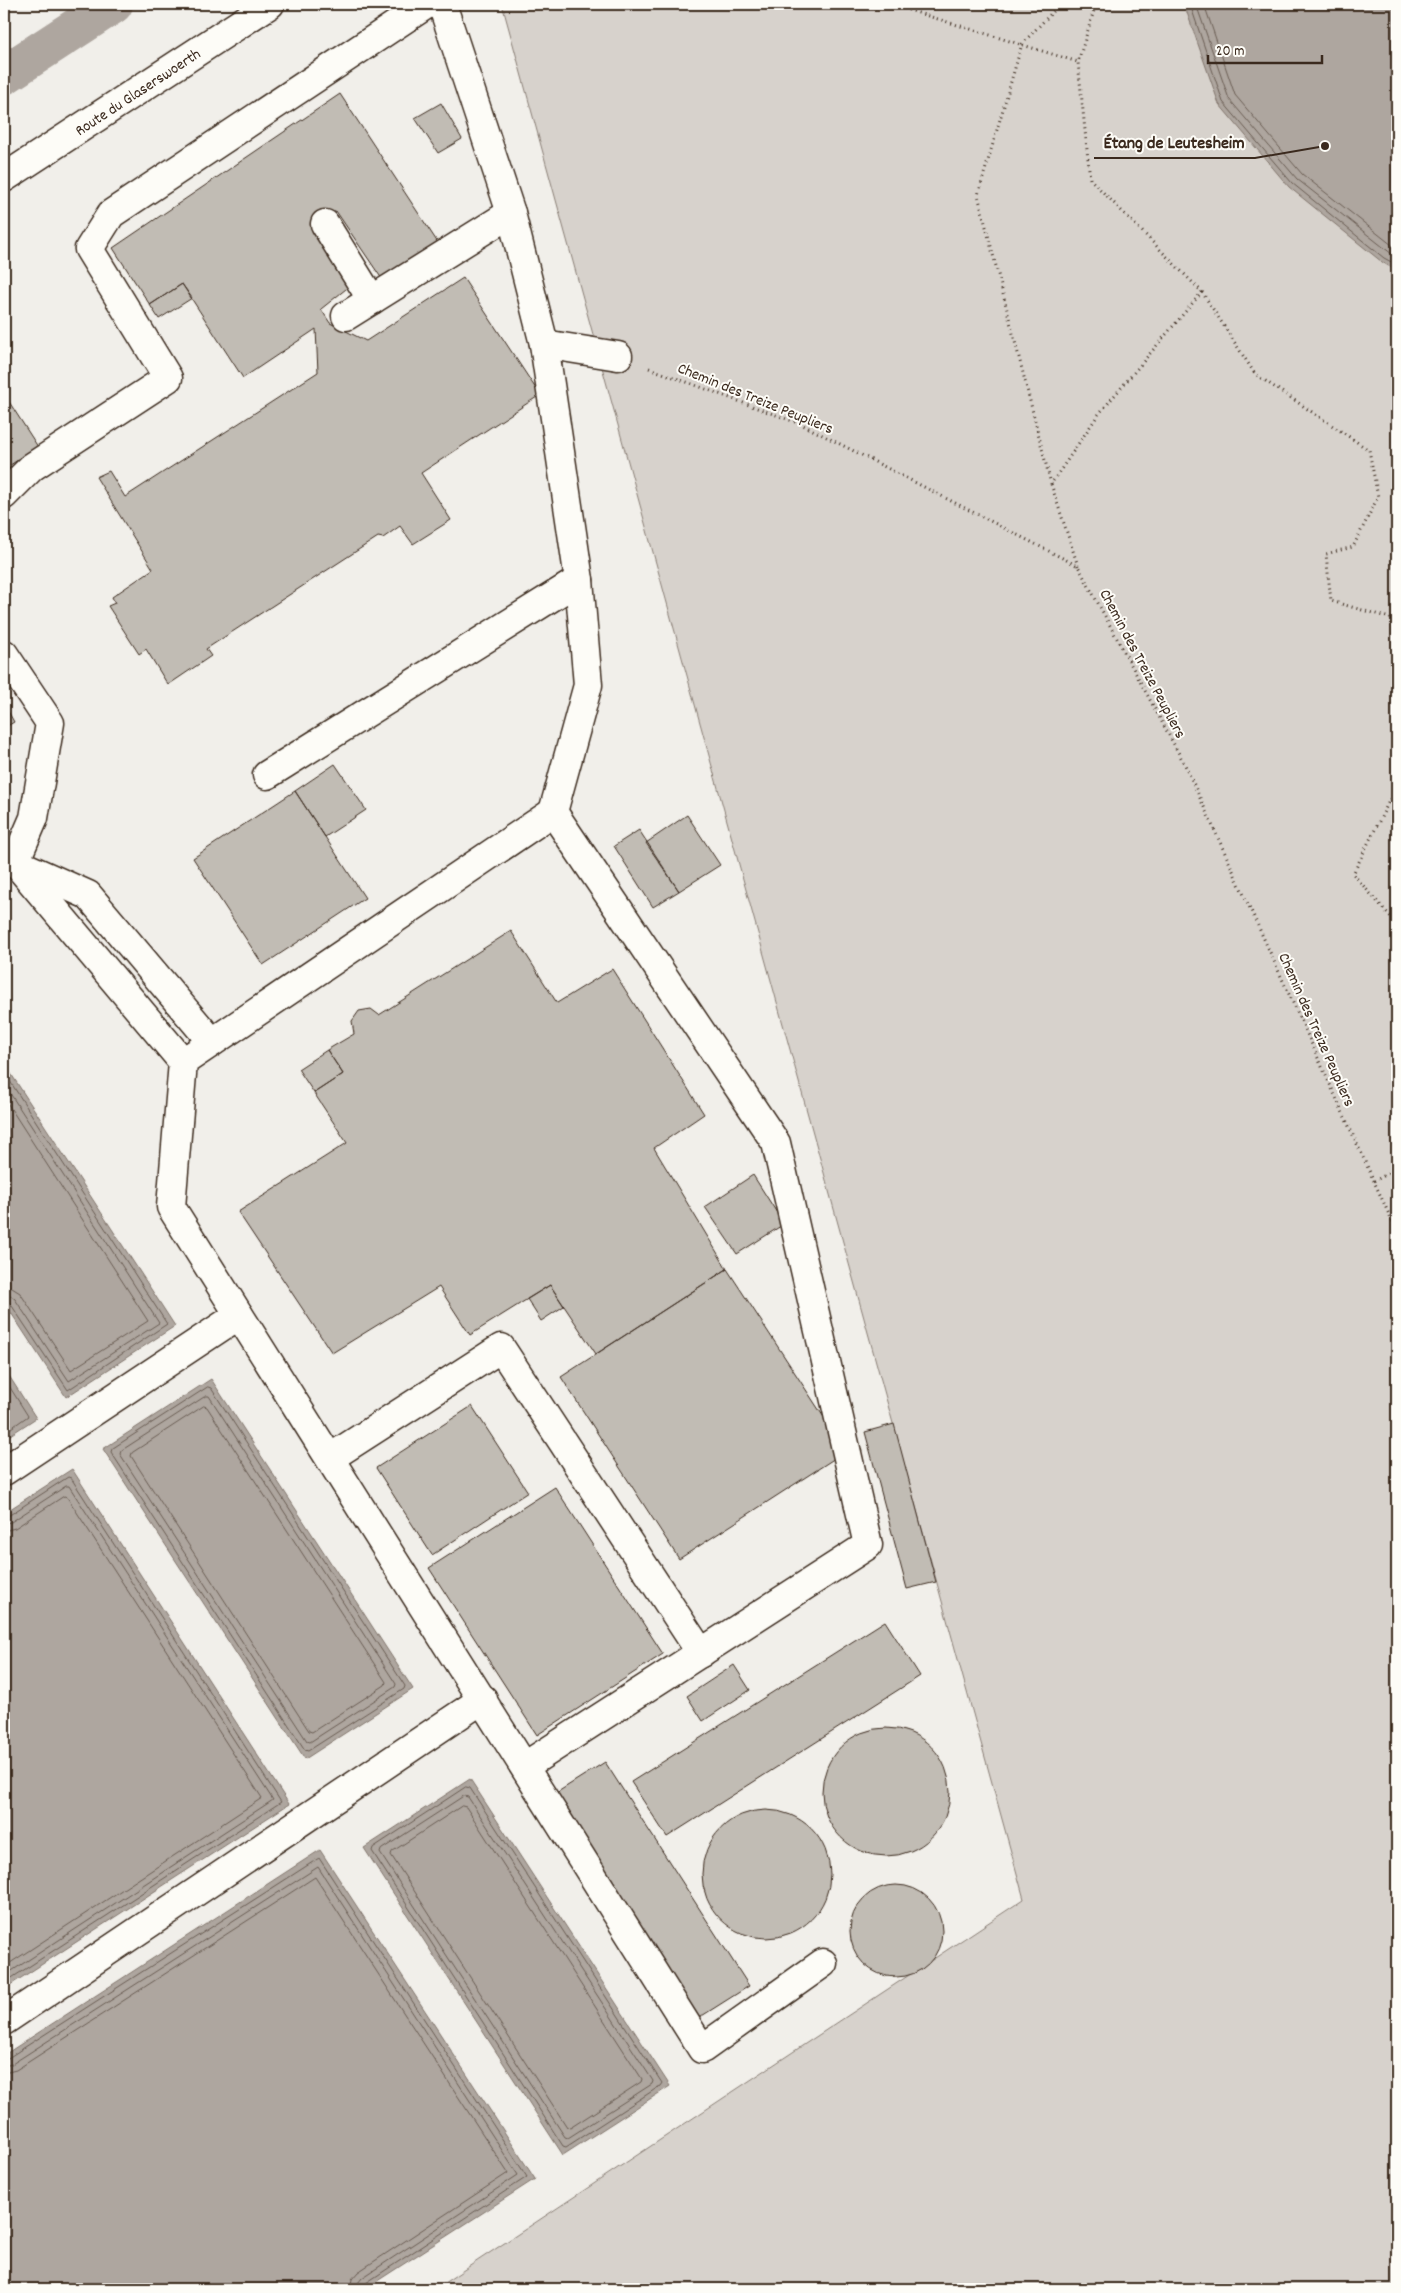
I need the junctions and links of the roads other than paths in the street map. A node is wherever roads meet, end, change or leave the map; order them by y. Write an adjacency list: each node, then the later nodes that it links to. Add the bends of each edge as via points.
1 (270, 4): 4 (lane, Route du Glaserswoerth)
2 (427, 4): 11 (lane, via 111,214 89,249 168,378 32,467)
3 (442, 4): 5 (lane)
4 (4, 178)
5 (511, 213): 7 (lane); 9 (lane)
6 (325, 224): 7 (lane)
7 (372, 300): 8 (lane)
8 (346, 316)
9 (544, 344): 10 (lane); 12 (lane)
10 (618, 356)
11 (4, 495)
12 (579, 580): 14 (lane); 15 (lane, via 588,686)
13 (4, 654): 16 (lane, via 50,723 34,818)
14 (267, 775)
15 (553, 812): 17 (lane); 22 (lane, via 776,1143 868,1545)
16 (9, 862): 17 (lane, via 88,895); 18 (lane)
17 (212, 1042): 18 (lane)
18 (183, 1062): 19 (lane, via 171,1207)
19 (239, 1315): 20 (lane); 21 (lane)
20 (330, 1458): 22 (lane, via 501,1348); 23 (lane)
21 (4, 1470)
22 (701, 1653): 24 (lane)
23 (482, 1699): 24 (lane); 26 (lane)
24 (525, 1766): 25 (lane, via 702,2049)
25 (823, 1963)
26 (4, 2021)

